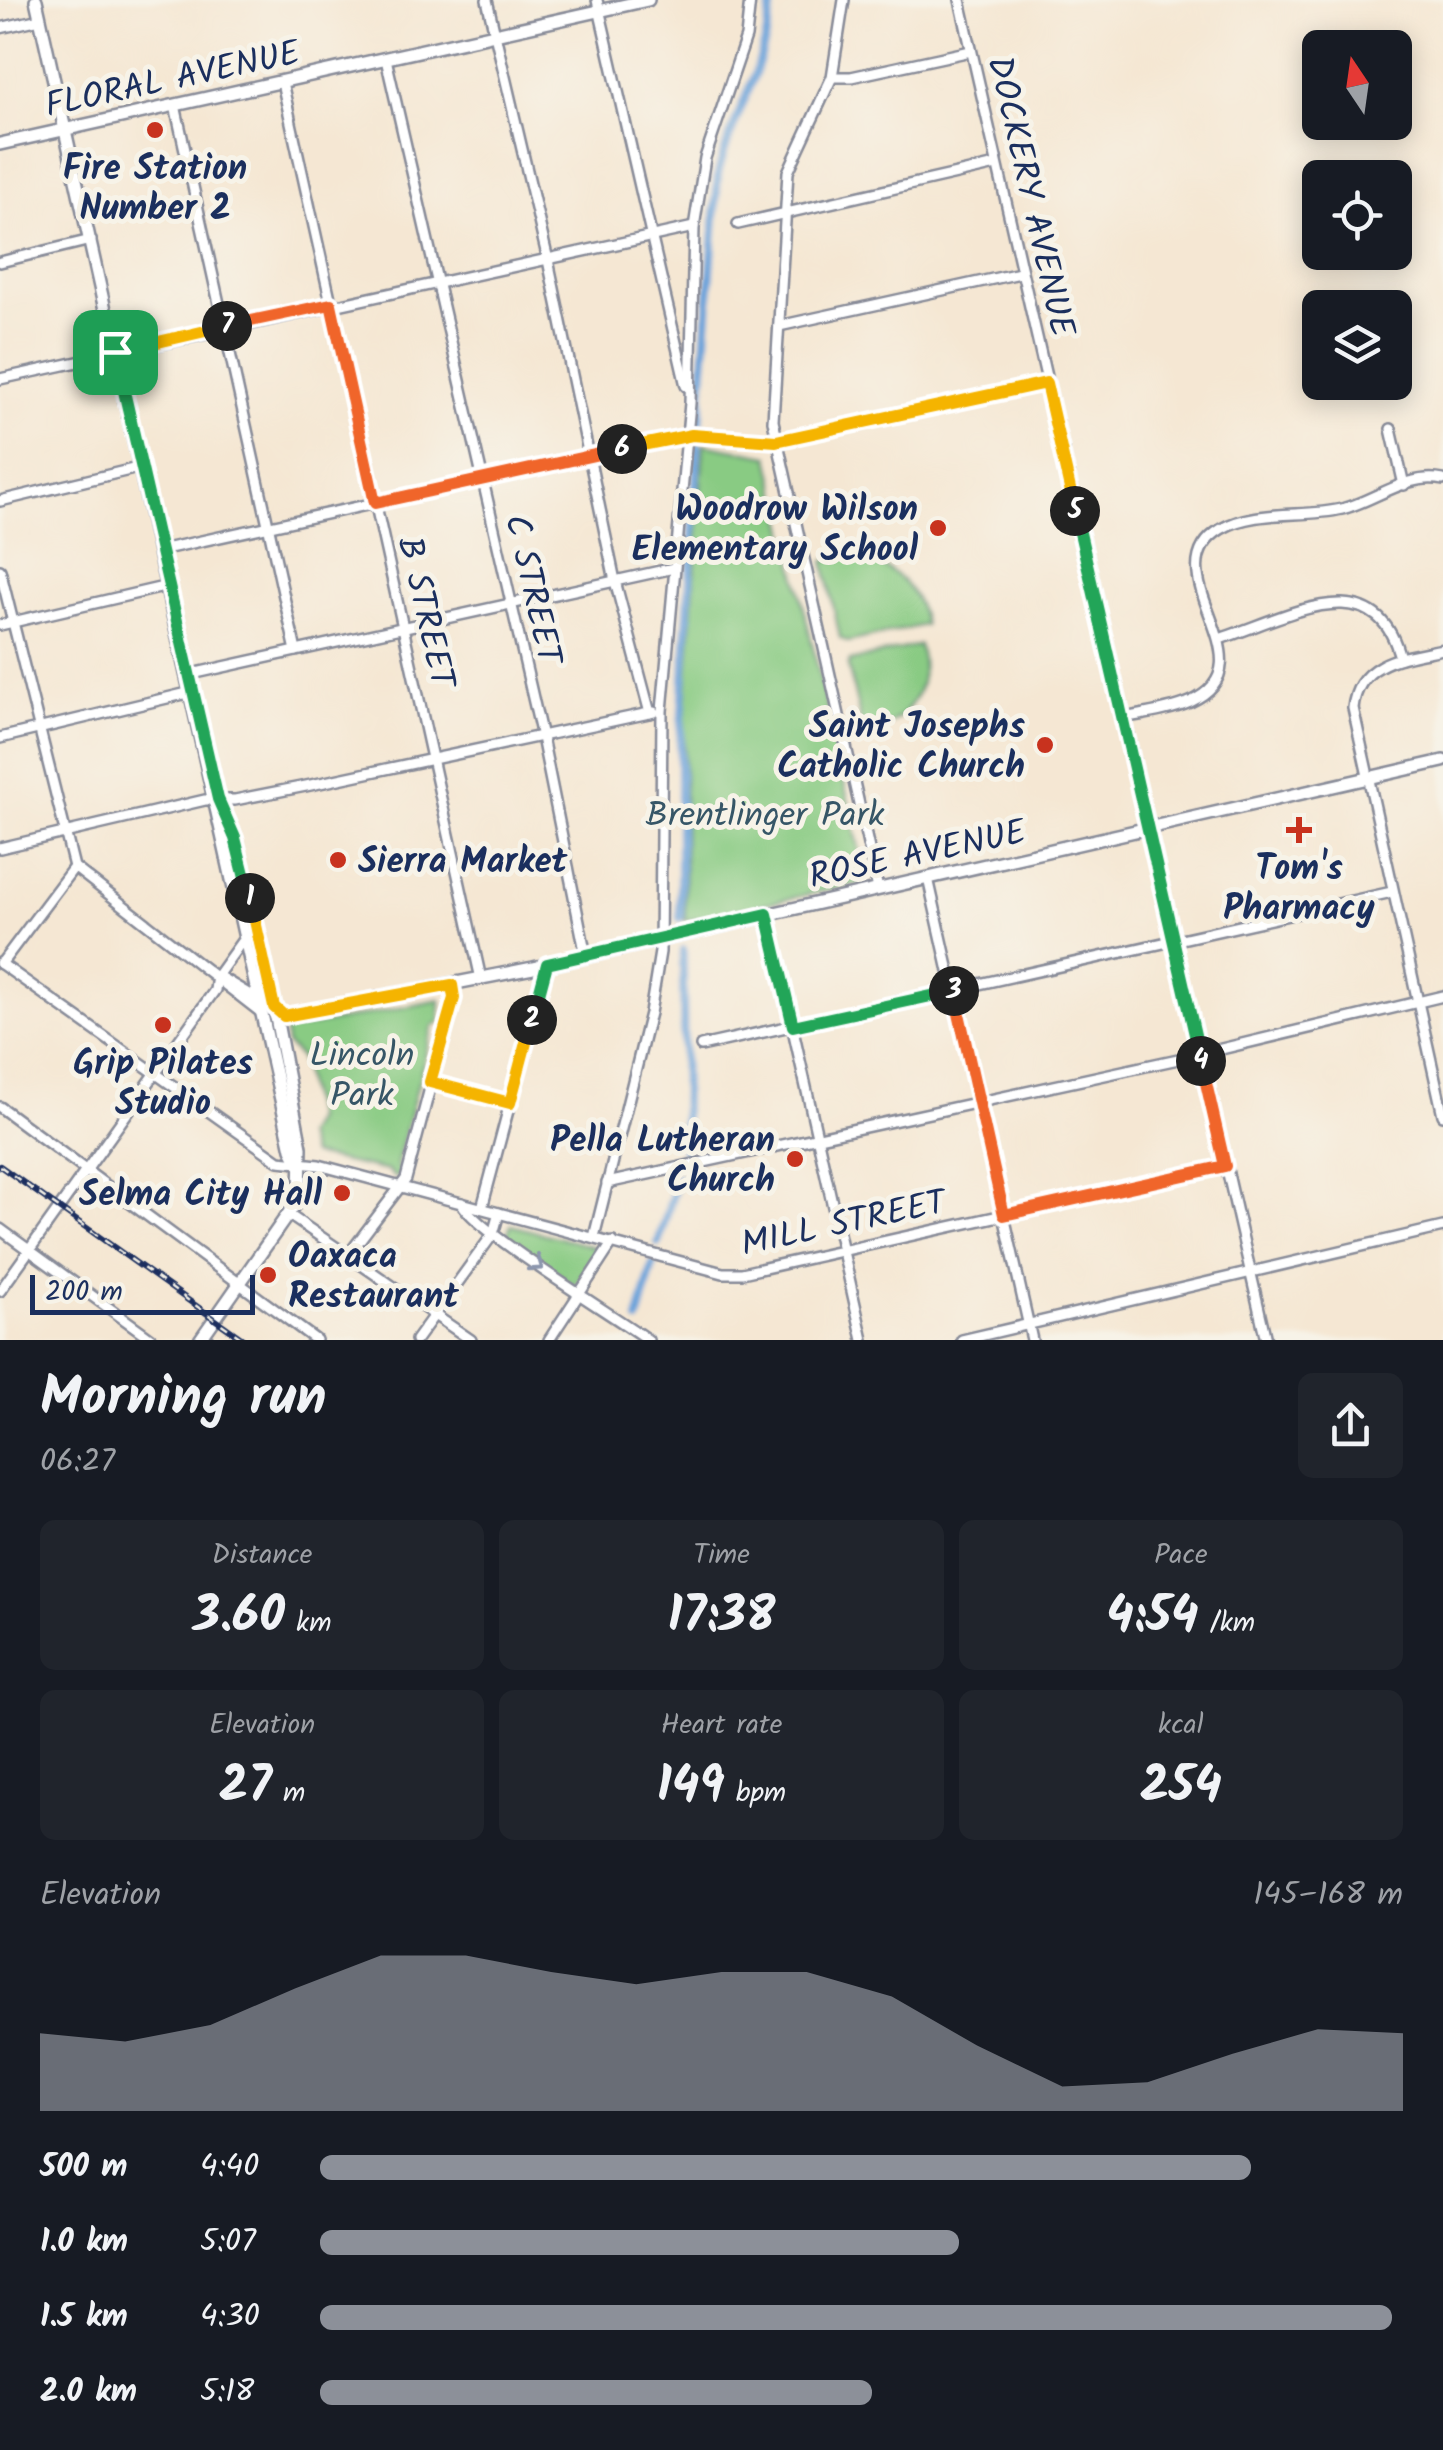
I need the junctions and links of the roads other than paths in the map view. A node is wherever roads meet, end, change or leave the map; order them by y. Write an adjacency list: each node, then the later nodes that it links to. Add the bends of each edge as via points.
1 (36, 0): 8 (main road)
2 (488, 0): 10 (street)
3 (648, 0): 7 (main road, FLORAL AVENUE)
4 (750, 0): 21 (street, via 746,37 705,158)
5 (844, 0): 13 (street)
6 (960, 0): 11 (street, DOCKERY AVENUE)
7 (598, 5): 10 (main road, FLORAL AVENUE); 22 (street)
8 (40, 19): 9 (street); 16 (main road)
9 (0, 28)
10 (494, 34): 12 (main road, FLORAL AVENUE); 24 (street)
11 (971, 51): 13 (street); 18 (street, DOCKERY AVENUE)
12 (386, 59): 14 (main road, FLORAL AVENUE); 27 (street, C STREET)
13 (832, 76): 19 (street, via 791,164)
14 (282, 82): 15 (main road, FLORAL AVENUE); 28 (street, B STREET)
15 (175, 105): 16 (main road, FLORAL AVENUE); 29 (street)
16 (67, 128): 17 (main road, FLORAL AVENUE); 23 (main road)
17 (0, 144)
18 (996, 165): 19 (street); 26 (street, DOCKERY AVENUE)
19 (784, 213): 20 (street); 30 (street)
20 (738, 224)
21 (694, 227): 22 (street); 34 (street)
22 (652, 236): 24 (street); 34 (street)
23 (92, 240): 25 (street); 31 (main road)
24 (548, 260): 27 (street); 38 (street)
25 (0, 262)
26 (1020, 273): 30 (street); 33 (street, DOCKERY AVENUE)
27 (437, 280): 28 (street); 40 (street, C STREET)
28 (331, 304): 29 (street); 44 (street, B STREET)
29 (226, 326): 31 (street); 45 (street)
30 (779, 326): 37 (street)
31 (115, 352): 32 (street); 39 (main road)
32 (0, 379)
33 (1046, 383): 37 (street); 63 (street, DOCKERY AVENUE)
34 (690, 403): 36 (street)
35 (1391, 428): 42 (street)
36 (684, 436): 37 (street); 38 (street); 47 (street)
37 (776, 441): 76 (street)
38 (586, 457): 40 (street); 49 (street)
39 (142, 467): 43 (street); 46 (main road)
40 (481, 480): 44 (street); 51 (street, C STREET)
41 (1443, 480): 42 (street)
42 (1404, 484): 55 (street, via 1344,508 1244,521 1216,533 1200,552 1197,574)
43 (0, 501)
44 (375, 503): 45 (street); 54 (street, B STREET)
45 (268, 527): 46 (street); 57 (street)
46 (160, 550): 50 (main road)
47 (674, 568): 49 (street); 61 (street)
48 (0, 570): 52 (street)
49 (615, 581): 51 (street); 62 (street)
50 (168, 586): 52 (street); 59 (main road)
51 (509, 605): 54 (street); 65 (street, C STREET)
52 (12, 622): 53 (street); 64 (street)
53 (0, 625)
54 (402, 628): 57 (street); 67 (street, B STREET)
55 (1219, 639): 58 (street, via 1354,603 1387,622); 63 (street, via 1220,668 1205,692 1186,704)
56 (1443, 649): 58 (street)
57 (296, 651): 59 (street)
58 (1400, 658): 69 (street, via 1373,668 1354,695)
59 (188, 674): 60 (main road)
60 (192, 692): 64 (street); 70 (main road)
61 (662, 711): 62 (street); 80 (street)
62 (650, 713): 65 (street)
63 (1122, 718): 71 (street, DOCKERY AVENUE)
64 (38, 729): 66 (street); 72 (street)
65 (542, 737): 67 (street); 82 (street, C STREET)
66 (0, 738)
67 (432, 759): 70 (street); 86 (street, B STREET)
68 (1443, 761): 69 (main road, ROSE AVENUE)
69 (1367, 778): 71 (main road, ROSE AVENUE); 77 (street)
70 (218, 799): 72 (street); 79 (main road); 92 (main road, via 235,838)
71 (1148, 830): 75 (main road, ROSE AVENUE); 81 (street, DOCKERY AVENUE)
72 (63, 833): 73 (street); 74 (street)
73 (0, 848)
74 (74, 867): 83 (street); 85 (street)
75 (928, 878): 76 (main road, ROSE AVENUE); 88 (street)
76 (878, 889): 78 (main road, ROSE AVENUE)
77 (1392, 892): 81 (street); 90 (street)
78 (767, 914): 80 (main road, ROSE AVENUE); 93 (street)
79 (242, 940): 85 (street); 91 (main road)
80 (660, 940): 82 (main road, ROSE AVENUE); 106 (street, via 650,1013)
81 (1174, 942): 88 (street); 95 (street, DOCKERY AVENUE)
82 (586, 956): 84 (main road, ROSE AVENUE)
83 (0, 964): 96 (street, MILL STREET)
84 (547, 964): 86 (main road, ROSE AVENUE); 99 (street)
85 (217, 976): 91 (street); 96 (street, via 216,988)
86 (481, 979): 87 (main road, ROSE AVENUE)
87 (452, 985): 92 (main road, ROSE AVENUE); 97 (street)
88 (954, 990): 93 (street); 98 (street)
89 (1443, 996): 90 (street)
90 (1417, 1002): 95 (street); 101 (street)
91 (260, 1007): 92 (street); 103 (main road)
92 (278, 1014): 103 (main road)
93 (793, 1026): 94 (street); 102 (street)
94 (701, 1046)
95 (1199, 1053): 98 (street); 104 (street, DOCKERY AVENUE)
96 (154, 1073): 103 (street, MILL STREET, via 279,1161); 105 (street)
97 (430, 1082): 99 (street); 107 (street)
98 (979, 1102): 102 (street); 112 (street)
99 (510, 1103): 109 (street)
100 (0, 1106): 105 (street)
101 (1442, 1108)
102 (818, 1138): 106 (street); 119 (street)
103 (300, 1165): 107 (street, MILL STREET); 111 (main road, via 300,1197)
104 (1225, 1166): 112 (street, MILL STREET); 121 (street, DOCKERY AVENUE)
105 (87, 1168): 118 (street); 122 (street)
106 (607, 1183): 116 (street)
107 (400, 1186): 108 (street, MILL STREET); 120 (street)
108 (462, 1203): 109 (street, MILL STREET); 115 (street)
109 (482, 1208): 110 (street, MILL STREET)
110 (500, 1213): 115 (street); 116 (street, MILL STREET)
111 (289, 1215): 120 (street); 122 (main road)
112 (1004, 1215): 119 (street, MILL STREET); 126 (street)
113 (1443, 1227): 121 (street)
114 (0, 1229): 118 (street)
115 (493, 1234): 124 (street, one-way to 124); 125 (street)
116 (594, 1238): 117 (street, MILL STREET)
117 (613, 1242): 119 (street, MILL STREET, via 732,1274); 124 (street)
118 (28, 1250): 123 (street); 127 (street)
119 (844, 1250): 134 (street)
120 (349, 1254): 125 (street)
121 (1249, 1274): 126 (street); 137 (street, DOCKERY AVENUE)
122 (242, 1282): 128 (main road); 129 (street)
123 (0, 1291)
124 (582, 1295): 132 (street); 133 (street)
125 (435, 1315): 130 (street); 131 (street)
126 (1028, 1326): 135 (street); 136 (street)
127 (153, 1340)
128 (200, 1340)
129 (316, 1340)
130 (416, 1340)
131 (471, 1340)
132 (549, 1340)
133 (648, 1340)
134 (863, 1340)
135 (962, 1340)
136 (1032, 1340)
137 (1266, 1340)

